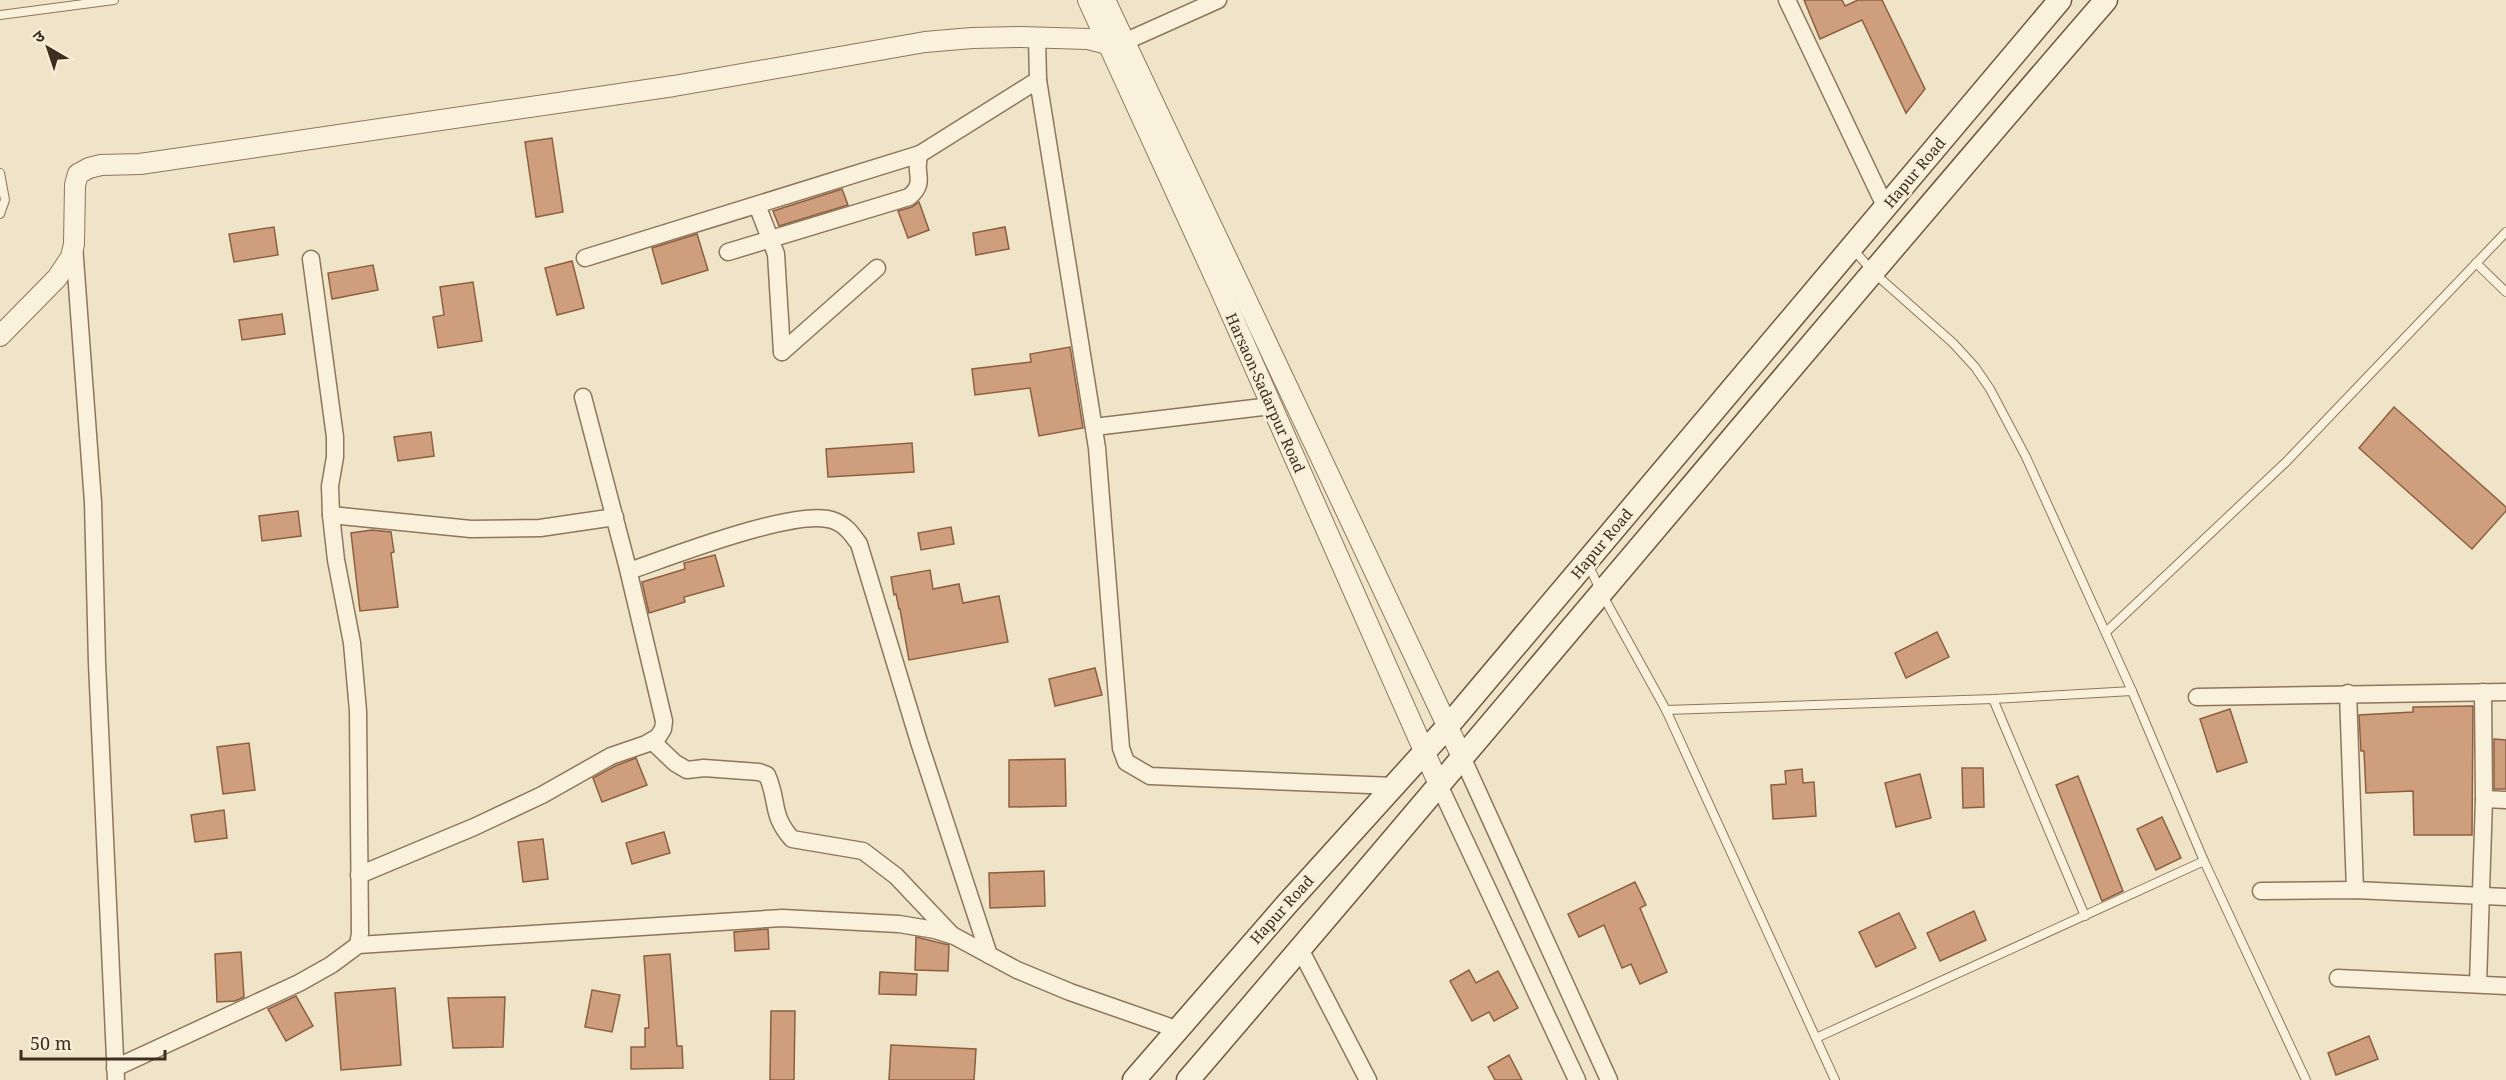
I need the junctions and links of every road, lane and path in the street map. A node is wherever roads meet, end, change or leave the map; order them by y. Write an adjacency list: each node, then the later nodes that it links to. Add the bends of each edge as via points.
1 (114, 0): 8 (lane)
2 (1088, 0): 10 (street, Harsaon-Sadarpur Road)
3 (1105, 0): 10 (street, Harsaon-Sadarpur Road)
4 (1218, 0): 10 (street)
5 (1787, 0): 15 (street)
6 (2060, 0): 15 (main road, Hapur Road)
7 (2106, 0): 26 (main road, Hapur Road)
8 (0, 15)
9 (1037, 38): 10 (street); 11 (street); 19 (street, via 925,42 651,89 140,164 95,166 78,174 75,184)
10 (1116, 43): 30 (street, Harsaon-Sadarpur Road); 45 (street, Harsaon-Sadarpur Road)
11 (1038, 80): 12 (street); 31 (street)
12 (920, 154): 14 (street); 18 (street, via 920,183 909,197)
13 (0, 173): 16 (lane, via 5,200)
14 (758, 205): 18 (street); 23 (street)
15 (1886, 208): 20 (main road, Hapur Road)
16 (0, 214)
17 (2506, 232): 24 (lane)
18 (770, 240): 21 (street); 25 (street, via 776,254 782,352)
19 (74, 244): 28 (street, via 57,279); 69 (street, via 93,501)
20 (1852, 248): 26 (lane); 34 (main road, Hapur Road)
21 (728, 252)
22 (310, 258): 32 (street, via 334,437)
23 (585, 258)
24 (2476, 263): 27 (lane); 37 (lane, via 2286,462)
25 (877, 268)
26 (1873, 272): 36 (main road, Hapur Road); 37 (lane, via 1953,343 1990,389 2026,457)
27 (2506, 292)
28 (0, 336)
29 (583, 397): 33 (street)
30 (1271, 406): 31 (street); 47 (street, Harsaon-Sadarpur Road)
31 (1094, 427): 49 (street, via 1121,748 1126,762 1150,776)
32 (331, 515): 33 (street, via 471,529 540,528); 54 (street, via 355,668)
33 (615, 517): 35 (street)
34 (1588, 562): 36 (lane); 45 (main road, Hapur Road)
35 (628, 571): 46 (street, via 664,721 663,729); 63 (street, via 759,528 802,519 834,520 848,528 859,544)
36 (1602, 594): 44 (lane); 48 (main road, Hapur Road)
37 (2106, 632): 38 (lane)
38 (2132, 691): 43 (lane); 53 (lane)
39 (2483, 692): 40 (street); 41 (street); 51 (street)
40 (2506, 692)
41 (2348, 693): 42 (street); 55 (street)
42 (2197, 698)
43 (1994, 699): 44 (lane); 59 (lane)
44 (1666, 710): 68 (lane)
45 (1448, 726): 47 (main road, Hapur Road); 48 (street, Harsaon-Sadarpur Road)
46 (652, 741): 54 (street, via 611,756 474,827); 60 (street, via 687,770 704,768 767,775 778,820 792,839 863,851 896,876)
47 (1424, 752): 49 (main road, Hapur Road); 50 (street, Harsaon-Sadarpur Road)
48 (1463, 759): 50 (main road, Hapur Road); 74 (street)
49 (1394, 786): 67 (main road, Hapur Road)
50 (1440, 787): 62 (main road, Hapur Road); 73 (street)
51 (2484, 799): 52 (street); 57 (street)
52 (2506, 800)
53 (2204, 861): 59 (lane); 76 (lane)
54 (358, 875): 61 (street)
55 (2355, 890): 56 (street); 57 (street)
56 (2261, 891)
57 (2480, 897): 58 (street); 65 (street)
58 (2506, 897)
59 (2085, 916): 68 (lane)
60 (954, 936): 61 (street, via 899,924 782,918); 63 (street)
61 (358, 945): 69 (street, via 299,983)
62 (1300, 949): 71 (main road, Hapur Road); 72 (street)
63 (989, 955): 67 (street, via 1070,992)
64 (2338, 978): 65 (street)
65 (2478, 984): 66 (street)
66 (2506, 986)
67 (1176, 1029): 70 (main road, Hapur Road)
68 (1816, 1038): 75 (lane)
69 (116, 1074)
70 (1134, 1080)
71 (1188, 1080)
72 (1368, 1080)
73 (1577, 1080)
74 (1609, 1080)
75 (1835, 1080)
76 (2306, 1080)

